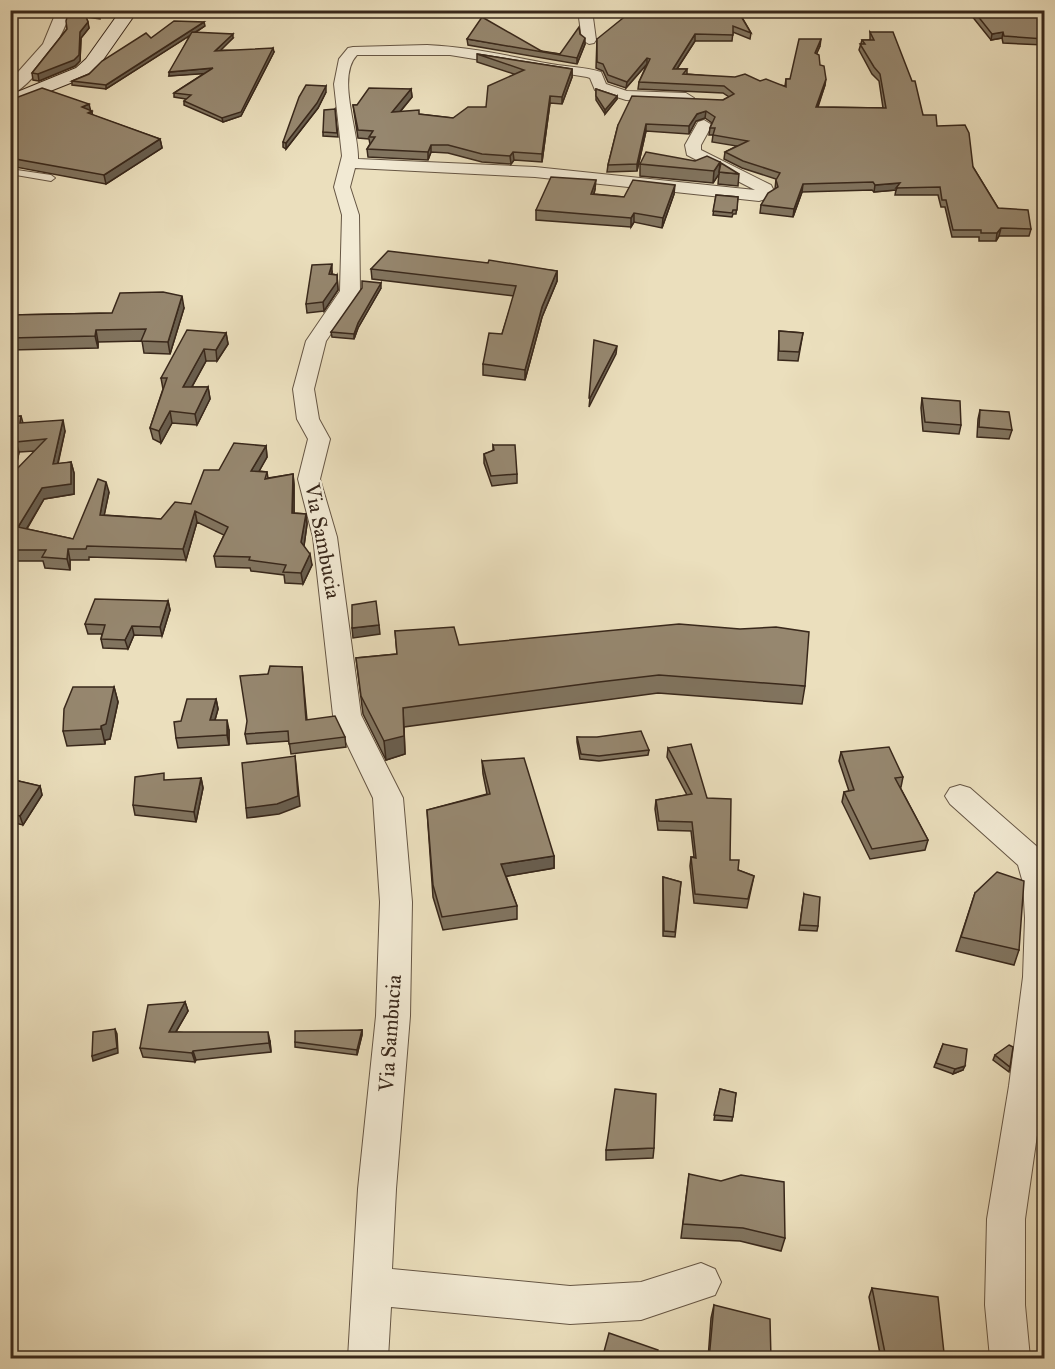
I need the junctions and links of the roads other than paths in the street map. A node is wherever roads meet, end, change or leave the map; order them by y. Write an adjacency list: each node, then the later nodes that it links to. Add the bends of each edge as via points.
1 (64, 10): 5 (street, via 60,28 38,63)
2 (130, 10): 7 (street, via 82,72)
3 (585, 10): 4 (street)
4 (589, 40)
5 (10, 90)
6 (712, 100): 9 (street, Via Sambucia, via 626,95 600,87 596,75 589,72 555,69 488,53 405,48 353,51 342,64 341,87 350,143)
7 (11, 102)
8 (704, 125): 9 (street, via 693,152 755,183 766,193 759,196 535,172)
9 (348, 163): 14 (street, Via Sambucia, via 342,189 350,212 351,288 338,314 318,337 303,377 303,405 319,439 309,479 325,537 347,715 388,798 392,847 396,902 393,1016)
10 (10, 171): 11 (lane)
11 (51, 178)
12 (960, 796): 16 (street, via 1031,859 1039,883 1036,1000 1006,1219 1005,1305)
13 (701, 1282): 14 (street, via 641,1301 570,1305)
14 (372, 1286): 15 (street, Via Sambucia)
15 (368, 1359)
16 (1010, 1359)

